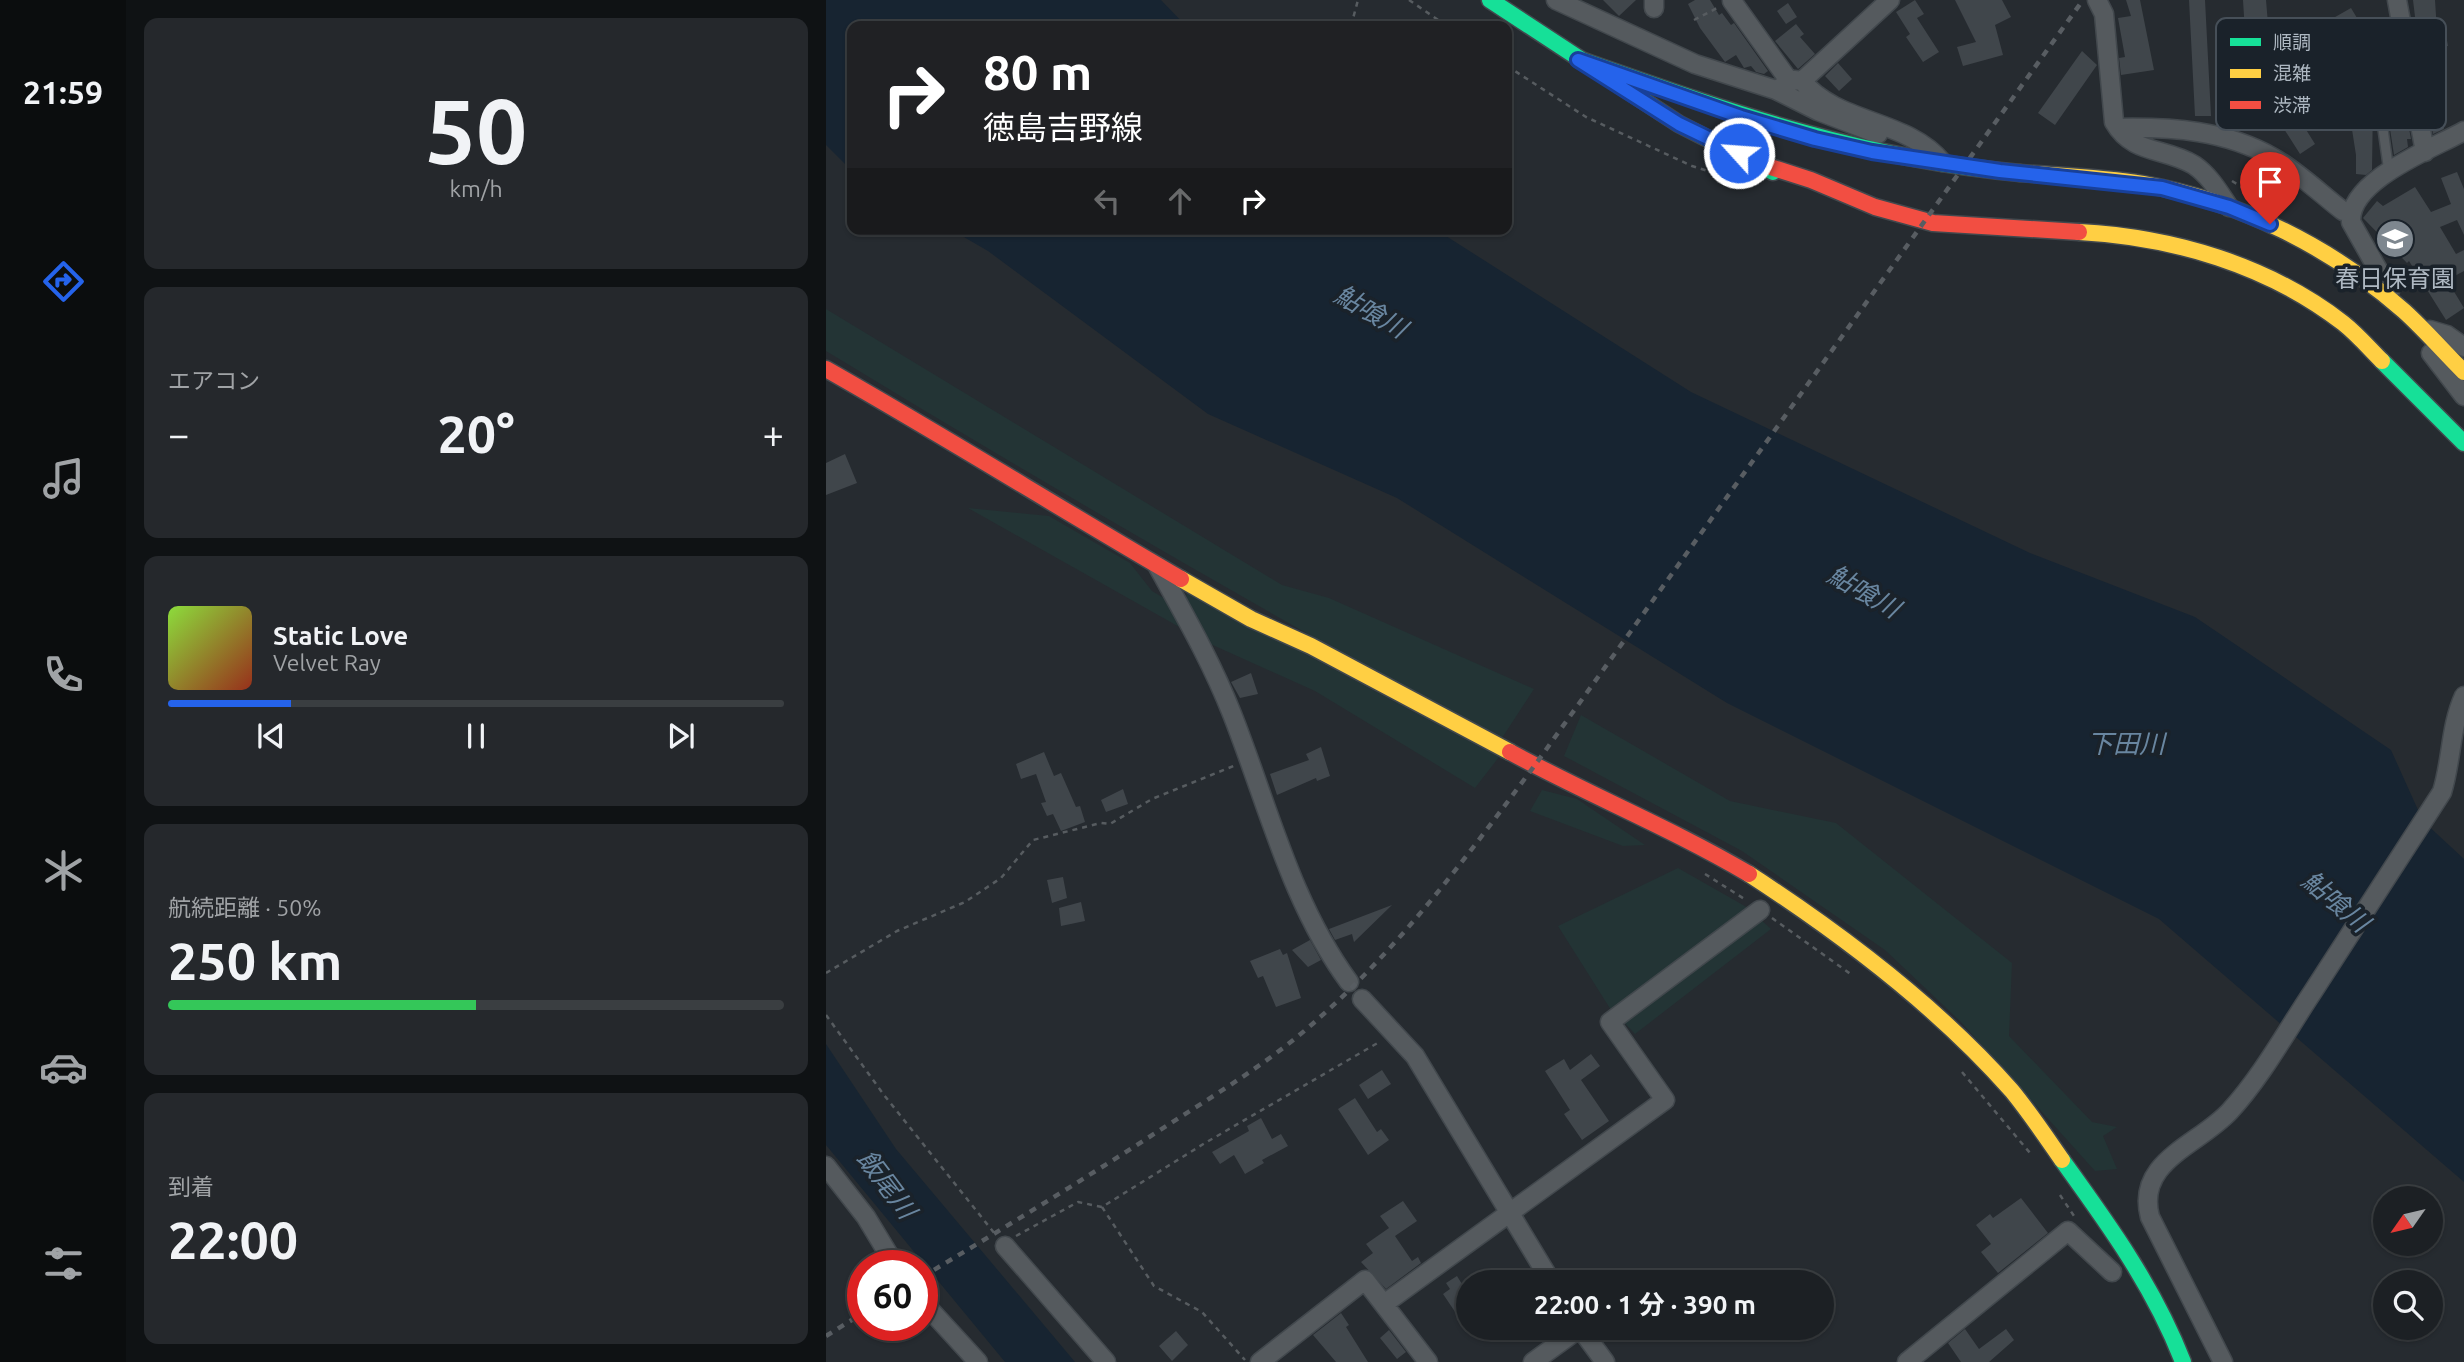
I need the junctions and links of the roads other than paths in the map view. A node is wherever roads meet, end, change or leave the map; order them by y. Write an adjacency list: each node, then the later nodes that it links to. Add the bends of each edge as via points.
1 (1490, 0): 8 (main road)
2 (1556, 0): 9 (street, via 1695,64)
3 (1890, 0): 9 (street)
4 (2097, 0): 10 (street, via 2104,14)
5 (2397, 0): 7 (street)
6 (1732, 1): 9 (street)
7 (2400, 18)
8 (1578, 60): 16 (main road, via 1815,139); 17 (main road, via 1679,124)
9 (1789, 84): 14 (street); 14 (street, via 1858,128 1892,138)
10 (2118, 128): 19 (street, via 2133,144 2192,164 2207,175); 20 (street, via 2173,127 2218,134 2274,159)
11 (2383, 130): 18 (lane)
12 (2421, 130): 15 (street)
13 (2464, 131): 15 (street)
14 (1913, 138): 16 (street)
15 (2425, 152): 18 (street)
16 (1942, 162): 19 (main road, via 2162,188)
17 (1758, 163): 21 (main road, via 1875,207 1933,223); 21 (main road, via 1814,199 1928,237 1966,241)
18 (2389, 172): 22 (street, via 2363,189 2351,222)
19 (2229, 207): 22 (main road, via 2331,257)
20 (2343, 211)
21 (2055, 233): 28 (main road, via 2116,234 2160,241 2235,262 2271,278 2345,324)
22 (2399, 306): 23 (main road)
23 (2420, 327): 24 (street, via 2447,335); 26 (main road); 27 (street, via 2429,349)
24 (2464, 347)
25 (826, 369): 29 (main road)
26 (2464, 372)
27 (2464, 396)
28 (2464, 443)
29 (1157, 565): 32 (street, via 1210,660 1306,911); 51 (main road, via 1251,619 1745,870 1878,966 2002,1081 2114,1230 2167,1317)
30 (2464, 695): 52 (street, via 2451,733 2450,768 2442,792 2231,1110 2167,1161 2148,1187 2150,1217)
31 (1760, 910): 35 (street, via 1610,1022 1665,1100)
32 (1349, 982)
33 (1362, 999): 35 (street, via 1415,1056)
34 (826, 1166): 37 (street)
35 (1510, 1216): 38 (street); 40 (street)
36 (1005, 1246): 45 (street)
37 (886, 1250)
38 (1544, 1270)
39 (2112, 1272): 50 (street, via 2068,1231)
40 (1384, 1304): 46 (street, via 1365,1280); 47 (street)
41 (938, 1318): 44 (street)
42 (1563, 1340): 48 (street)
43 (1589, 1340): 49 (street)
44 (978, 1362)
45 (1105, 1362)
46 (1260, 1362)
47 (1427, 1362)
48 (1533, 1362)
49 (1605, 1362)
50 (1907, 1362)
51 (2182, 1362)
52 (2223, 1362)

